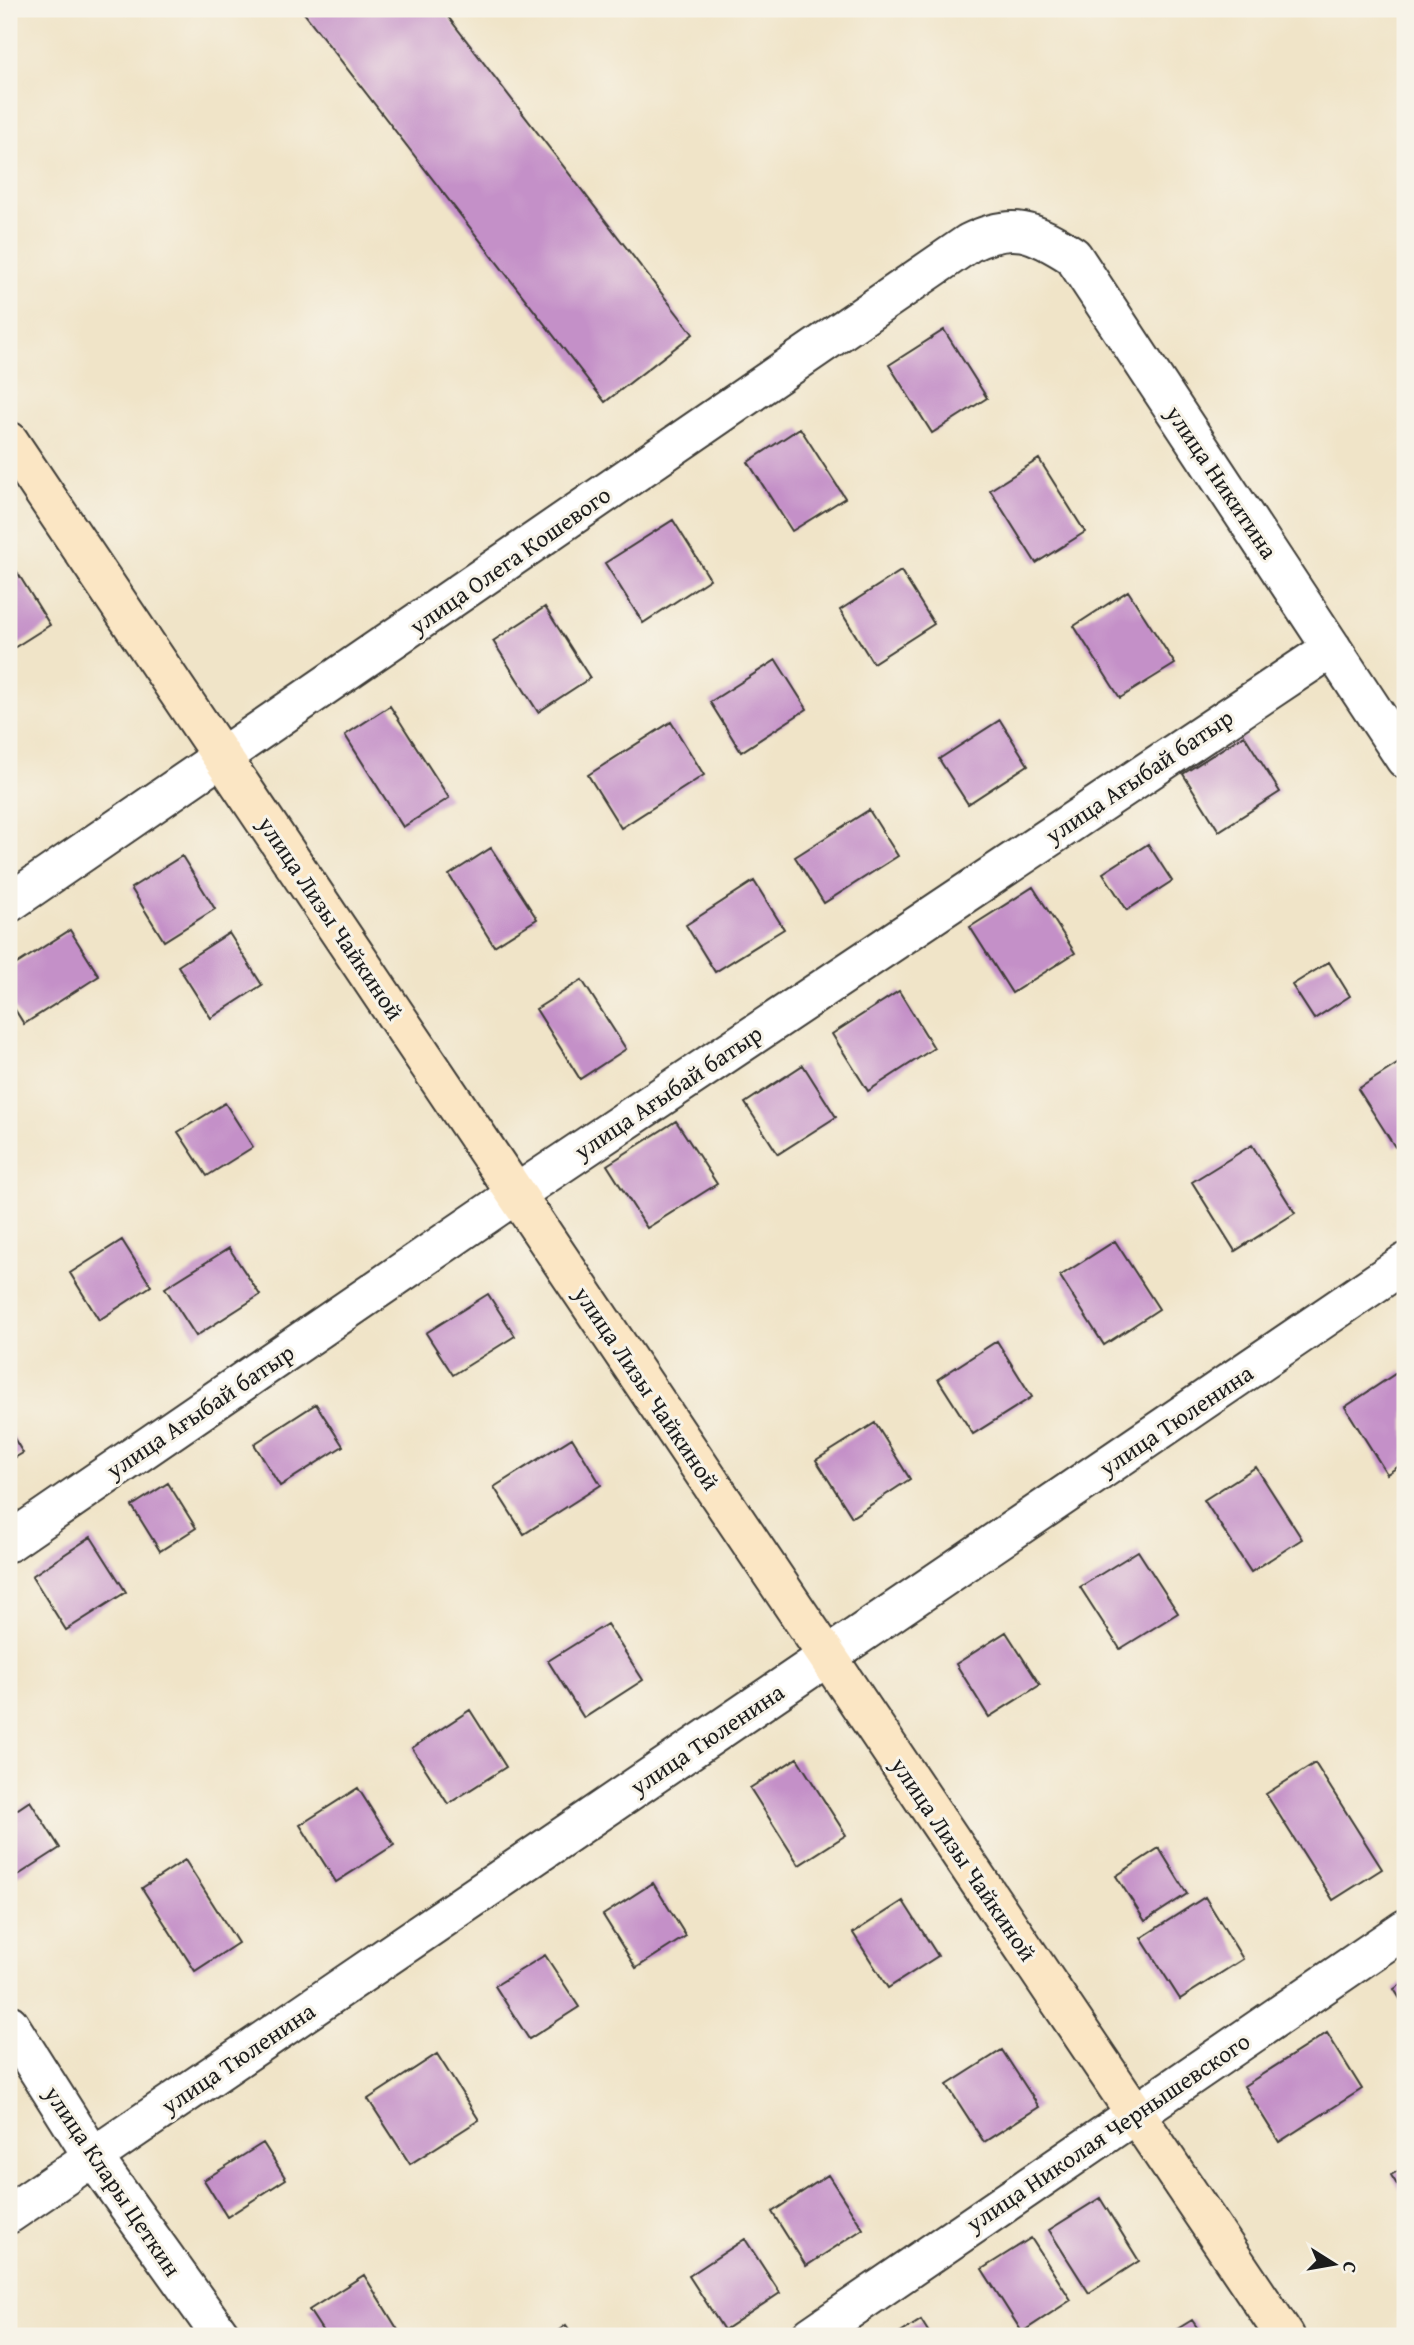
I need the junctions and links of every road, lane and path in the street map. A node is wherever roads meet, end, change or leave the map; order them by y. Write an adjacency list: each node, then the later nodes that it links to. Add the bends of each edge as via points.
1 (1017, 230): 3 (street, улица Никитина, via 1043,237 1073,256); 4 (street, улица Олега Кошевого, via 988,234 969,243)
2 (9, 441): 4 (street, улица Лизы Чайкиной)
3 (1332, 648): 5 (street, улица Никитина); 7 (street, улица Ағыбай батыр)
4 (222, 758): 6 (street, улица Олега Кошевого); 7 (street, улица Лизы Чайкиной)
5 (1405, 759)
6 (9, 903)
7 (516, 1194): 9 (street, улица Ағыбай батыр); 10 (street, улица Лизы Чайкиной)
8 (1405, 1263): 10 (street, улица Тюленина)
9 (9, 1542)
10 (828, 1657): 13 (street, улица Лизы Чайкиной); 14 (street, улица Тюленина)
11 (1405, 1928): 13 (street, улица Николая Чернышевского)
12 (9, 2024): 14 (street, улица Клары Цеткин)
13 (1136, 2113): 17 (street, улица Николая Чернышевского); 18 (street, улица Лизы Чайкиной)
14 (93, 2157): 15 (street, улица Тюленина); 16 (street, улица Клары Цеткин)
15 (9, 2214)
16 (221, 2336)
17 (810, 2336)
18 (1285, 2336)

